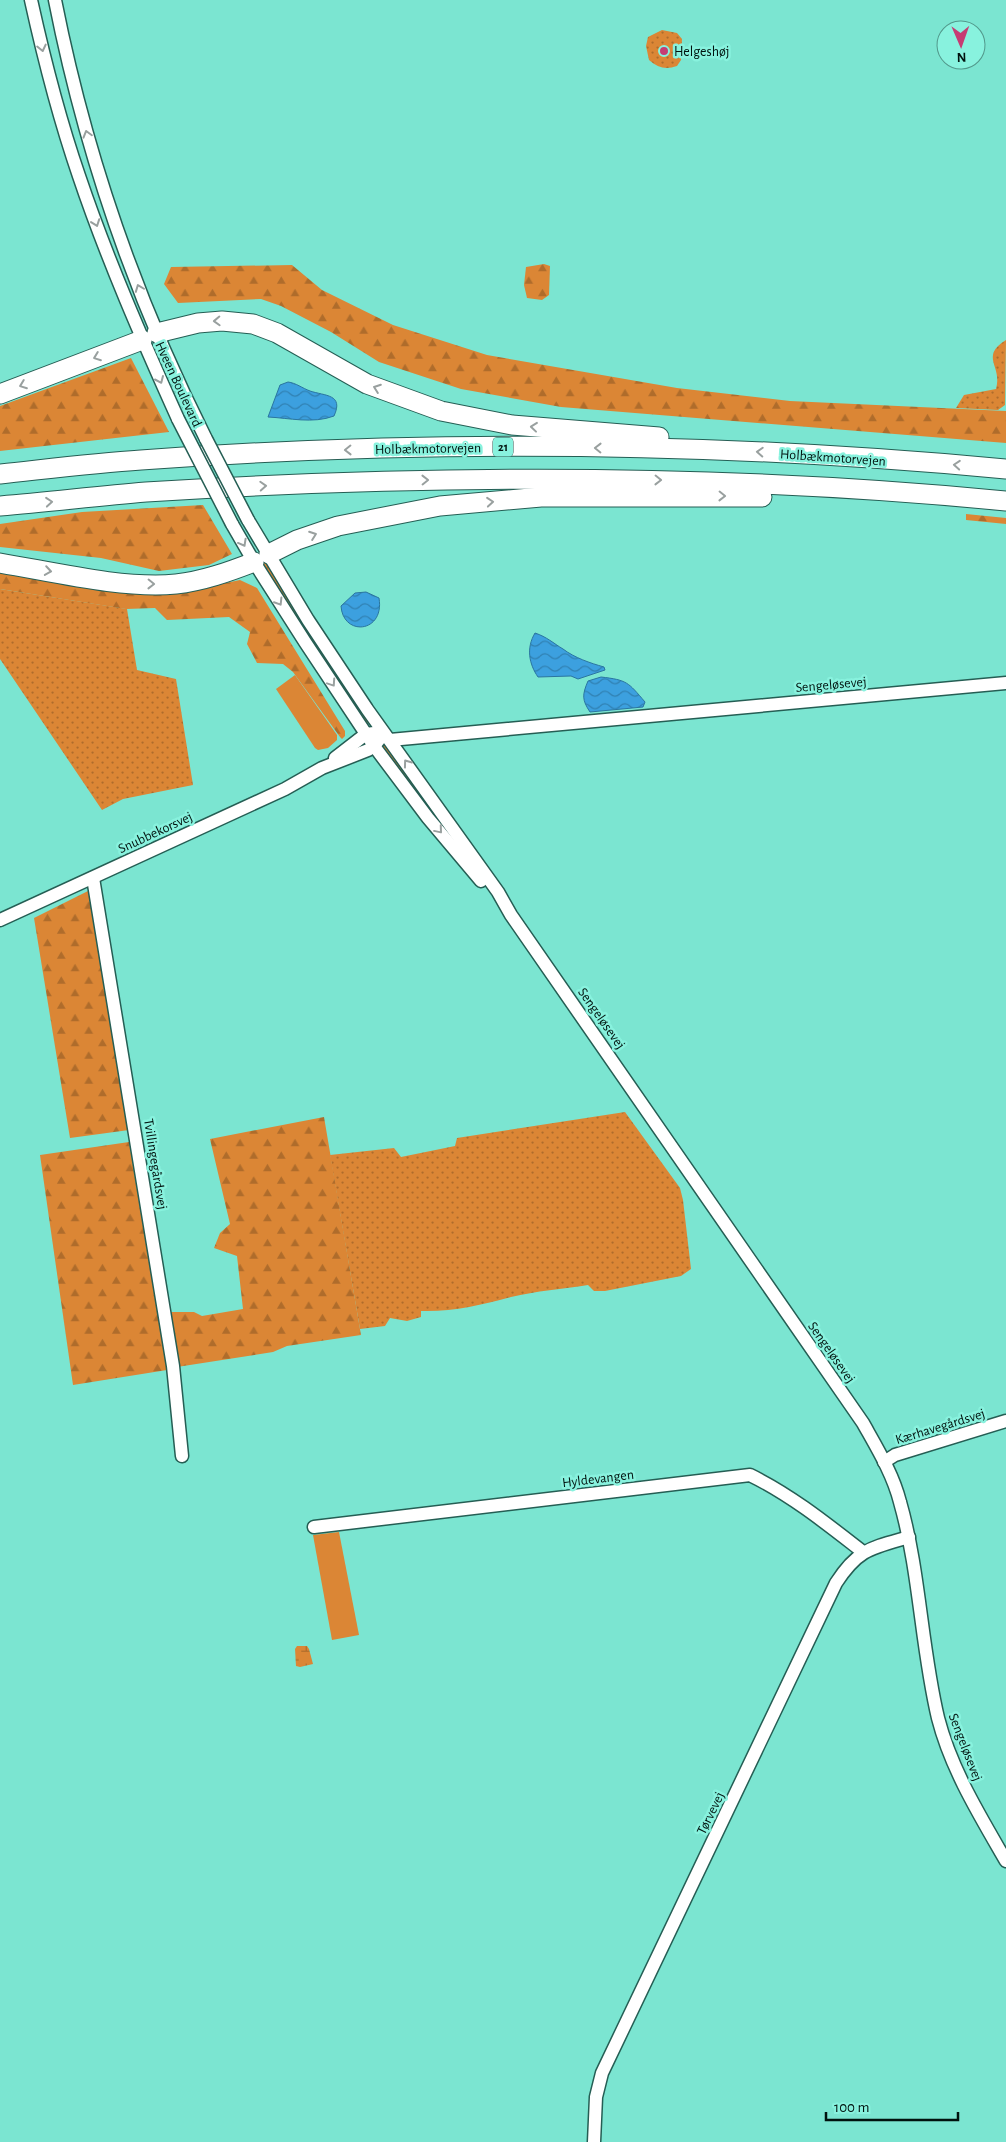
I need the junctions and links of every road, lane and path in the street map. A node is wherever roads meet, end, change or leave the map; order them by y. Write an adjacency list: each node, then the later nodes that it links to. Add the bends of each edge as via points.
1 (31, 0): 3 (street, Hveen Boulevard, one-way to 3, via 52,88 104,246)
2 (55, 0): 3 (street, Hveen Boulevard, one-way to 2, via 90,143)
3 (150, 337): 4 (highway, one-way to 4); 5 (highway, one-way to 3, via 662,437 512,425 441,411 367,384 253,324 222,320 198,323); 11 (street, Hveen Boulevard, bridge, via 248,520); 11 (street, Hveen Boulevard, one-way to 11, bridge, via 178,419 232,524)
4 (0, 394)
5 (685, 449): 6 (highway, Holbækmotorvejen / 21, one-way to 5); 7 (highway, Holbækmotorvejen / 21, one-way to 7, via 327,450 140,460)
6 (1006, 469)
7 (0, 474)
8 (837, 488): 9 (highway); 10 (highway, one-way to 8, via 143,492 331,482 541,478); 11 (highway, one-way to 8, via 297,540 338,526 440,506 541,498 781,498)
9 (1006, 501)
10 (0, 506)
11 (261, 558): 12 (highway, one-way to 11, via 150,585 201,580); 14 (street, Hveen Boulevard, one-way to 14); 15 (street, Hveen Boulevard)
12 (0, 563)
13 (1006, 683): 15 (street, Sengeløsevej)
14 (366, 734): 15 (street, Snubbekorsvej); 16 (street, Hveen Boulevard); 17 (street, Snubbekorsvej)
15 (387, 735): 16 (street); 19 (street, Sengeløsevej, one-way to 15)
16 (374, 746): 17 (street, Snubbekorsvej); 19 (street, Sengeløsevej, one-way to 19, via 428,818)
17 (322, 768): 18 (street, Snubbekorsvej, via 285,789)
18 (93, 878): 20 (street, Snubbekorsvej); 22 (street, Tvillingegårdsvej, via 173,1366)
19 (511, 915): 23 (street, Sengeløsevej, via 863,1423)
20 (0, 920)
21 (1006, 1421): 23 (street, Kærhavegårdsvej, via 895,1455)
22 (182, 1456)
23 (884, 1462): 25 (street, Sengeløsevej, via 900,1500)
24 (314, 1527): 26 (street, Hyldevangen, via 750,1475 825,1522)
25 (909, 1538): 26 (street, Tørvevej); 27 (street, Sengeløsevej, via 938,1719 970,1800)
26 (863, 1552): 28 (street, Tørvevej, via 848,1564 836,1583 602,2073 596,2098)
27 (1006, 1861)
28 (594, 2142)

